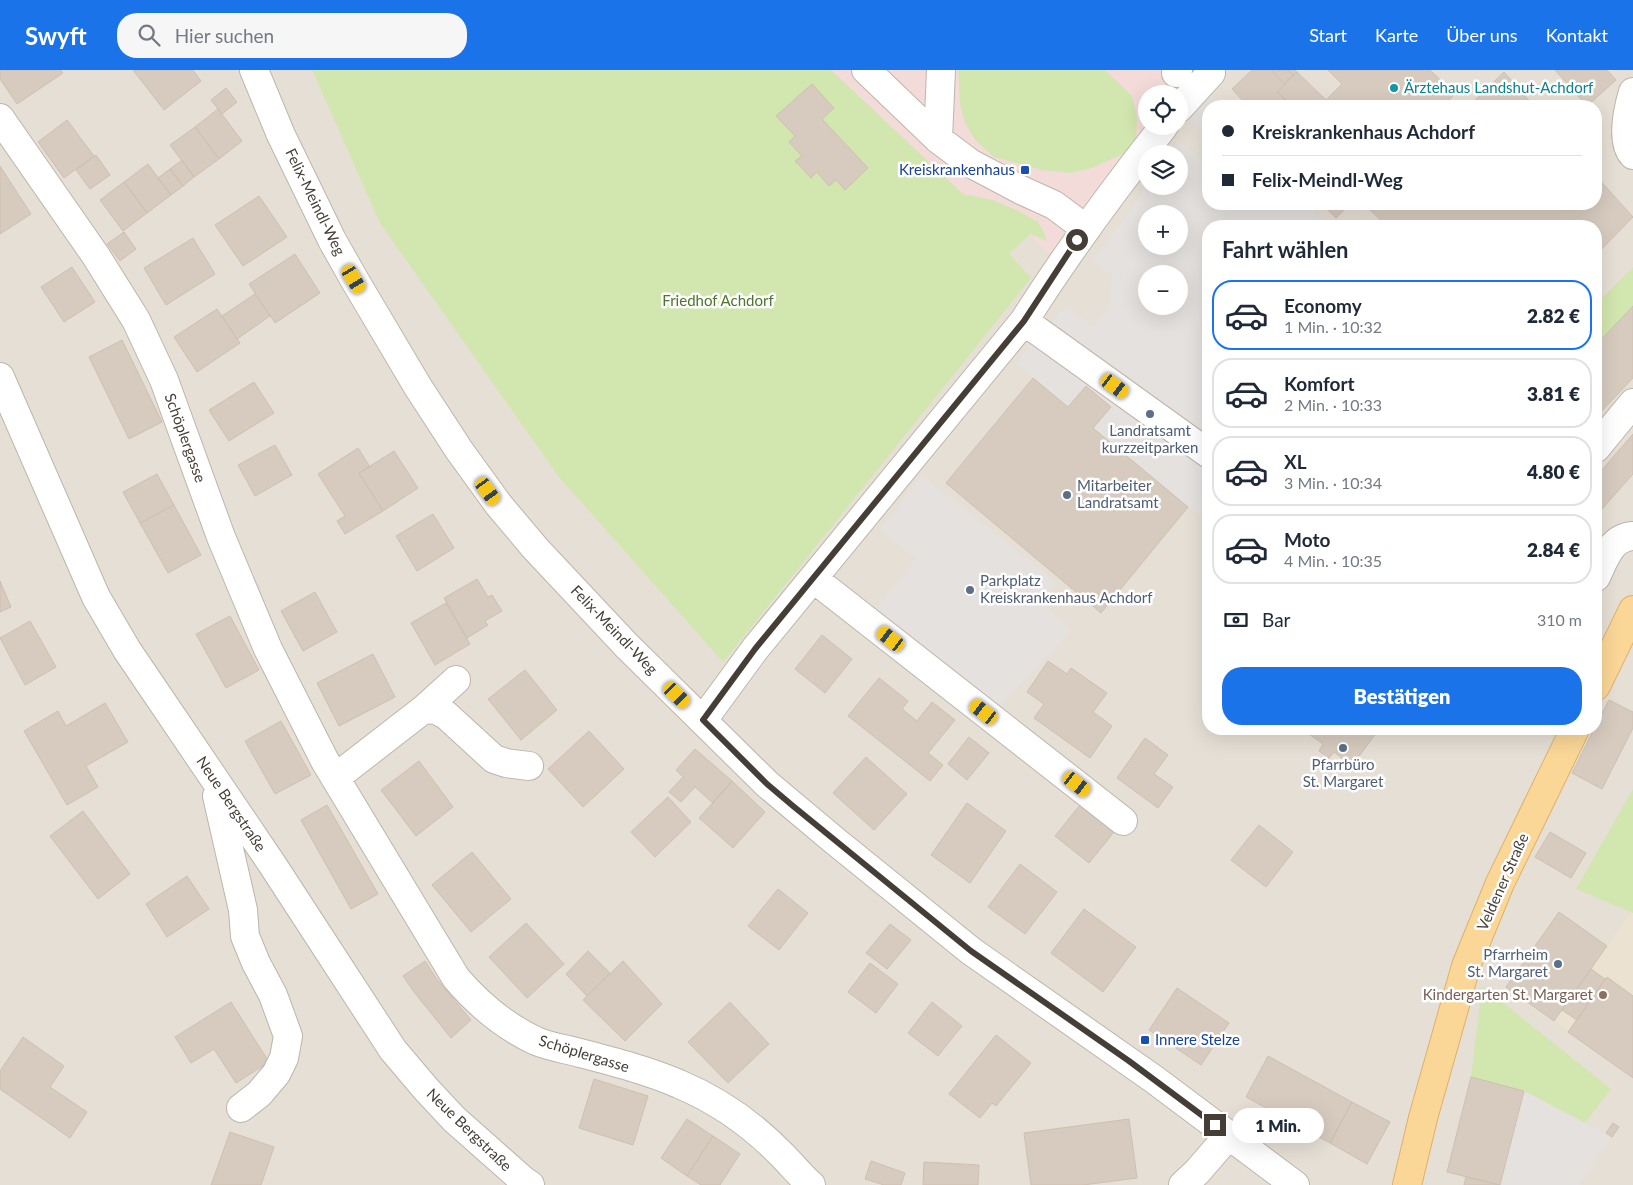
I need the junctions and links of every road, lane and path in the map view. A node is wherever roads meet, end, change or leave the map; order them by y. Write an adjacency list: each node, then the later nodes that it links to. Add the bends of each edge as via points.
1 (254, 70): 24 (street, Felix-Meindl-Weg, via 332,240 459,450 535,548 626,645)
2 (866, 70): 9 (street)
3 (941, 70): 9 (street)
4 (1211, 73): 6 (street)
5 (1633, 92): 10 (street, via 1627,111 1627,144)
6 (1188, 98)
7 (0, 118): 28 (street, Schöplergasse, via 96,256 136,320 164,380 268,649)
8 (1157, 135): 11 (street)
9 (938, 139): 11 (street, via 970,162 1054,204)
10 (1633, 155)
11 (1085, 228): 12 (street)
12 (1024, 321): 16 (street); 19 (street)
13 (0, 377): 27 (street, Neue Bergstraße, via 96,597 131,657)
14 (1633, 403): 15 (street)
15 (1602, 441)
16 (1202, 449)
17 (1633, 536): 18 (street, via 1613,544)
18 (1602, 565)
19 (814, 579): 24 (street, via 755,649); 29 (street)
20 (1633, 610): 21 (main road)
21 (1602, 674)
22 (456, 680): 23 (street)
23 (424, 709): 26 (street, via 446,715 494,759); 28 (street)
24 (703, 720): 31 (street, Felix-Meindl-Weg, via 767,784 971,951)
25 (1573, 735): 36 (main road, Veldener Straße, via 1500,883 1466,966)
26 (529, 766)
27 (212, 775): 30 (street, via 243,910 245,936 288,1036 284,1058 276,1074 260,1094); 32 (street, Neue Bergstraße, via 394,1050 454,1119)
28 (335, 776): 33 (street, Schöplergasse, via 456,978 491,1014 538,1041 678,1083 710,1099 755,1131)
29 (1123, 821)
30 (241, 1108)
31 (1229, 1135): 34 (street); 35 (street, Felix-Meindl-Weg)
32 (530, 1185)
33 (811, 1185)
34 (1183, 1185)
35 (1295, 1185)
36 (1407, 1185)

